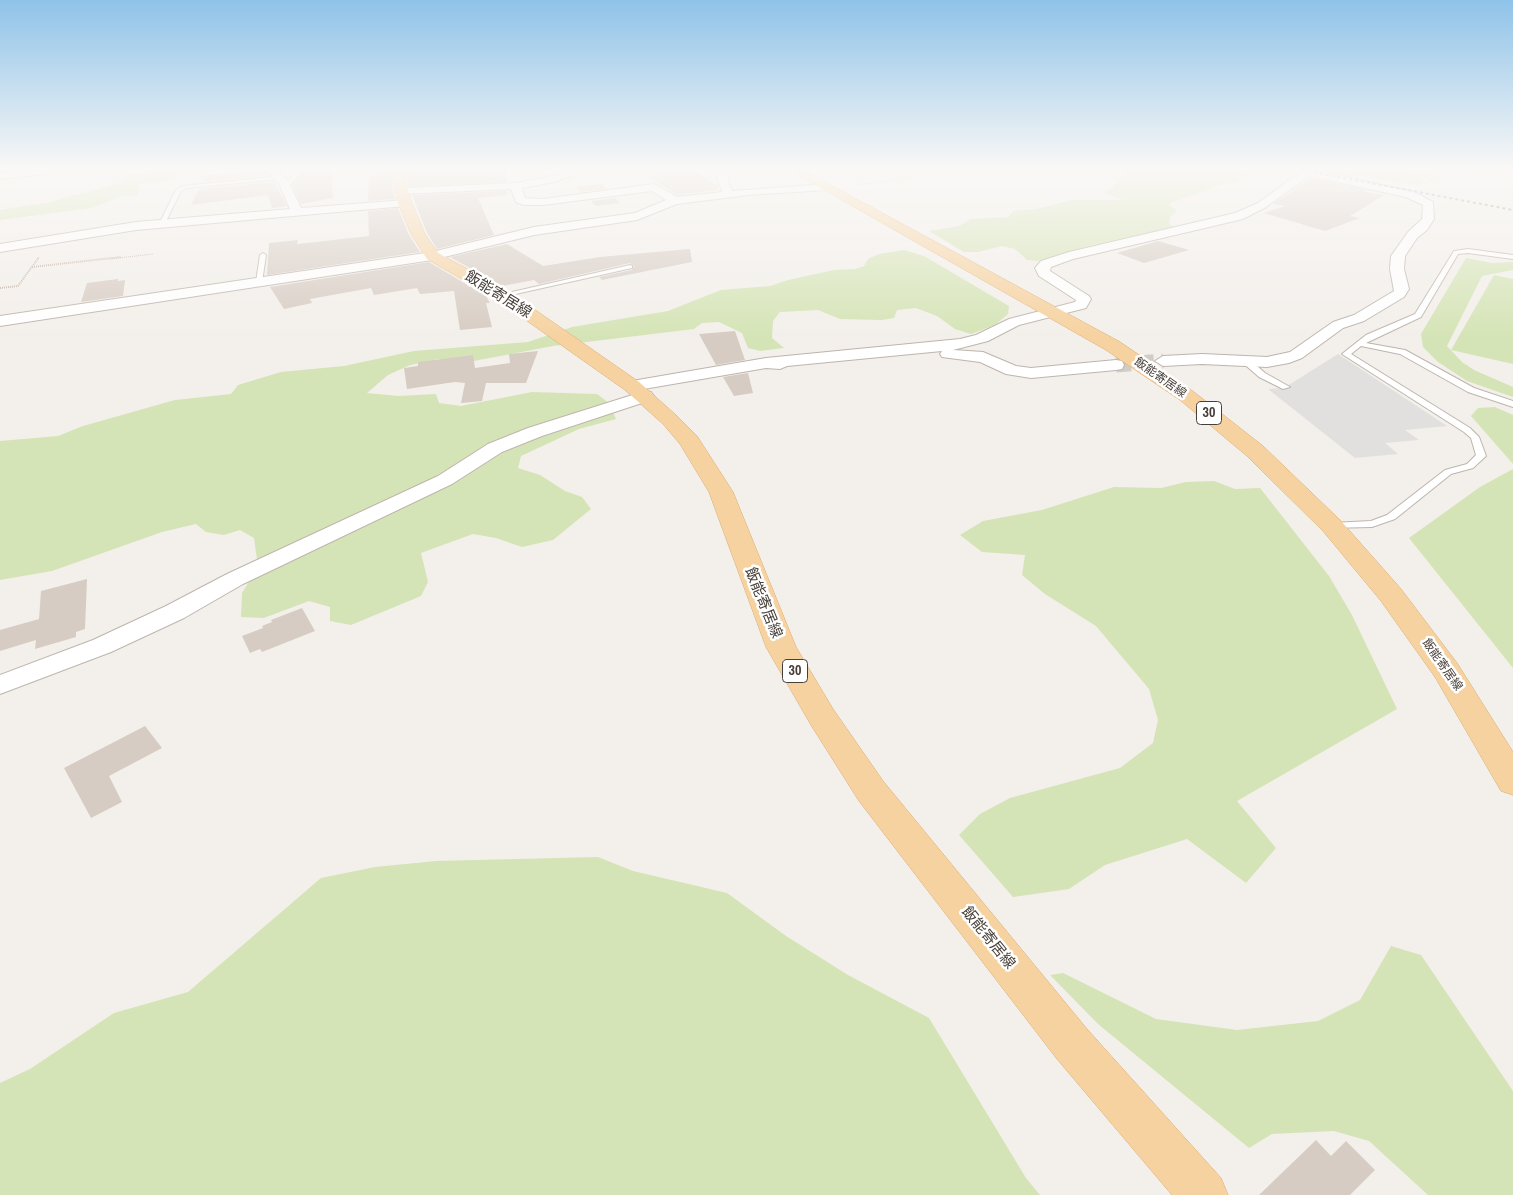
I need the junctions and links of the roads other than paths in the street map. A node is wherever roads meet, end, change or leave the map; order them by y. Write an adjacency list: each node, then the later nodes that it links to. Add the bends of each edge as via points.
1 (149, 226): 7 (street)
2 (415, 226): 9 (main road, 飯能寄居線 / 30)
3 (570, 226): 9 (street, via 534,231)
4 (896, 226): 14 (main road, 飯能寄居線 / 30)
5 (1199, 226): 14 (street, via 1051,262 1042,268 1044,273 1084,299 1081,305)
6 (1424, 226): 18 (street, via 1404,244 1398,256 1397,269 1402,289 1396,297 1359,318 1338,325 1296,355 1267,362)
7 (0, 248)
8 (263, 255): 12 (lane)
9 (432, 256): 12 (street); 13 (main road, 飯能寄居線 / 30)
10 (1513, 257): 16 (lane, via 1456,252 1418,315)
11 (630, 267): 13 (lane)
12 (259, 282): 15 (street)
13 (502, 295): 22 (main road, 飯能寄居線 / 30)
14 (1055, 313): 19 (street, via 1014,322 982,338 960,344); 24 (main road, 飯能寄居線 / 30, via 1127,355 1187,396 1255,451)
15 (0, 321)
16 (1361, 344): 23 (lane, via 1402,352 1471,390); 24 (lane, via 1346,354 1467,430 1475,437 1481,456 1470,466 1448,472 1391,518 1372,524)
17 (1163, 361): 18 (street)
18 (1246, 361): 21 (lane, via 1262,375)
19 (766, 363): 20 (street, via 803,365 954,354 983,357 1012,370 1031,373); 22 (street)
20 (1116, 365)
21 (1286, 387)
22 (638, 391): 25 (street, via 495,448 445,480 252,570 175,612 102,646); 27 (main road, 飯能寄居線 / 30, via 689,441 721,492 782,647 822,717 871,791 1072,1044)
23 (1513, 404)
24 (1332, 526): 26 (main road, 飯能寄居線 / 30, via 1391,595 1436,656)
25 (0, 686)
26 (1513, 781)
27 (1204, 1195)

